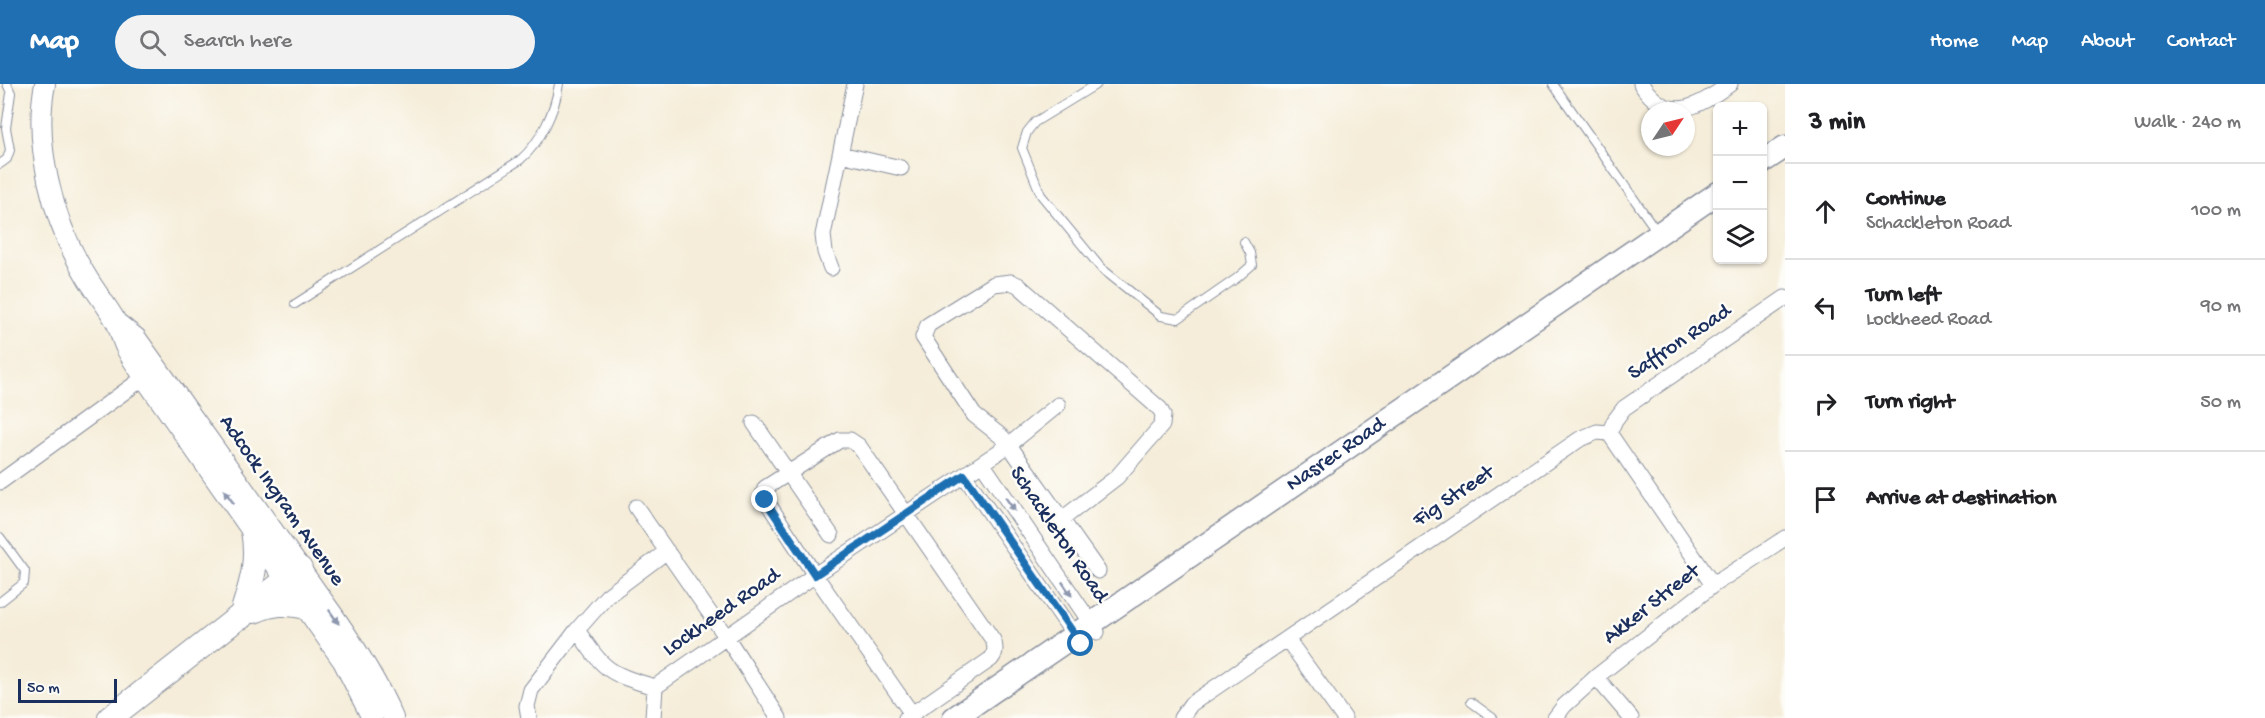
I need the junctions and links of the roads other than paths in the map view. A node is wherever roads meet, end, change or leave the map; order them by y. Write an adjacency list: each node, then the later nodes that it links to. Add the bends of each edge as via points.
1 (7, 84): 9 (lane, via 11,93)
2 (45, 84): 25 (street, Adcock Ingram Avenue, via 41,119 55,208 84,274 117,323 136,338)
3 (559, 84): 24 (lane, via 541,135 520,160)
4 (855, 84): 12 (street)
5 (1097, 84): 21 (lane, via 1035,122 1022,148 1041,195 1101,268 1161,316 1178,319 1252,265)
6 (1554, 84): 20 (lane)
7 (1641, 84): 8 (street, via 1658,103 1678,110 1702,102)
8 (1730, 84)
9 (9, 116): 10 (lane); 15 (lane, via 9,155)
10 (0, 121)
11 (1785, 147): 13 (main road)
12 (840, 154): 16 (street); 22 (street, via 823,235)
13 (1767, 159)
14 (1785, 159): 17 (main road)
15 (0, 164)
16 (901, 168)
17 (1767, 171)
18 (1713, 197): 20 (main road, Nasrec Road)
19 (1713, 208): 20 (main road, Nasrec Road)
20 (1661, 238): 52 (main road, Nasrec Road)
21 (1244, 242)
22 (831, 268)
23 (1785, 298): 28 (street, Saffron Road, via 1624,408)
24 (295, 304)
25 (151, 373): 33 (street); 37 (street, Adcock Ingram Avenue, one-way to 25); 45 (street, Adcock Ingram Avenue)
26 (1058, 405): 29 (street, Lockheed Road)
27 (754, 423): 31 (street)
28 (1609, 433): 47 (street); 54 (street, Fig Street, via 1596,432 1580,440)
29 (1009, 445): 30 (street, Lockheed Road); 36 (street); 36 (street, via 974,415 923,334 928,325 994,284 1011,282 1163,415 1162,425 1117,477)
30 (982, 463): 32 (street, Lockheed Road); 41 (street, Schackleton Road, one-way to 41)
31 (789, 472): 35 (street, via 840,440 850,440 859,446); 38 (street); 46 (street, via 765,488 763,496)
32 (964, 475): 35 (street, Lockheed Road); 43 (street, Schackleton Road)
33 (0, 482)
34 (636, 507): 42 (street)
35 (905, 515): 46 (street, Lockheed Road); 58 (street, via 993,640 995,650 991,659)
36 (1061, 520): 44 (street)
37 (253, 530): 45 (street, Adcock Ingram Avenue); 50 (main road, via 256,563)
38 (831, 535)
39 (0, 537): 48 (lane, via 25,571 24,583)
40 (1785, 538): 47 (street, Akker Street)
41 (1038, 544): 43 (street); 52 (street, Schackleton Road, one-way to 52)
42 (667, 551): 51 (street, via 607,596); 53 (street)
43 (1020, 556): 52 (street, Schackleton Road)
44 (1098, 571)
45 (293, 575): 49 (street, Adcock Ingram Avenue); 50 (main road); 61 (street, Adcock Ingram Avenue, one-way to 61, via 358,651)
46 (815, 575): 53 (street, Lockheed Road); 58 (street)
47 (1713, 585): 55 (street, Akker Street)
48 (0, 603)
49 (306, 607): 50 (main road, via 276,603); 60 (street, Adcock Ingram Avenue, via 343,661)
50 (240, 617): 59 (main road)
51 (577, 630): 56 (street, via 607,669); 62 (street, via 531,690)
52 (1086, 634): 65 (main road, Nasrec Road); 66 (main road, Nasrec Road)
53 (727, 638): 56 (street, Lockheed Road); 64 (street)
54 (1287, 639): 67 (street, Fig Street, via 1191,704); 68 (street)
55 (1596, 677): 70 (street, Akker Street); 71 (street)
56 (656, 687): 63 (street)
57 (1471, 702): 69 (lane)
58 (909, 716)
59 (110, 718)
60 (372, 718)
61 (393, 718)
62 (529, 718)
63 (653, 718)
64 (779, 718)
65 (954, 718)
66 (974, 718)
67 (1181, 718)
68 (1344, 718)
69 (1494, 718)
70 (1556, 718)
71 (1632, 718)

